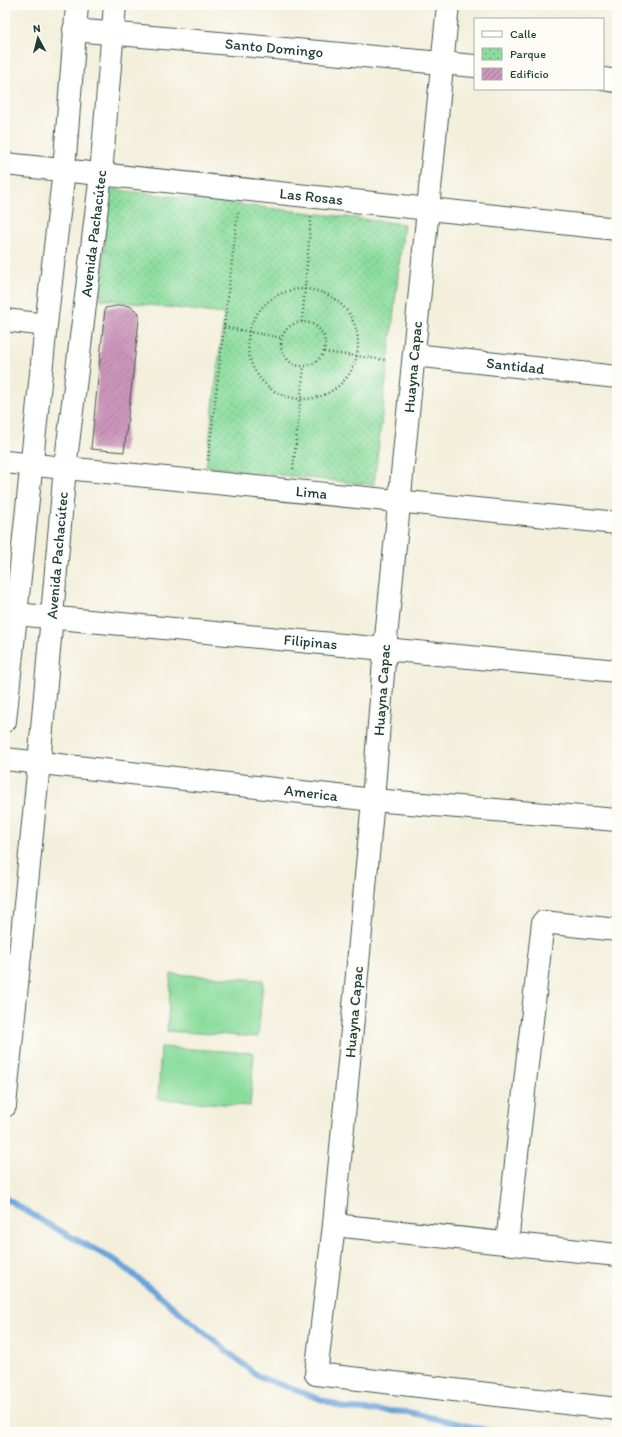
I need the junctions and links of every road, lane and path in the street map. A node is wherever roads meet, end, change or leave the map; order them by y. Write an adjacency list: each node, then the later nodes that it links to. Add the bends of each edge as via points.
1 (77, 5): 4 (street)
2 (115, 5): 5 (street, Avenida Pachacútec)
3 (448, 5): 6 (street, Huayna Capac)
4 (74, 30): 5 (street, Santo Domingo); 11 (street)
5 (113, 34): 6 (street, Santo Domingo); 12 (street, Avenida Pachacútec)
6 (441, 63): 7 (street, Santo Domingo); 14 (street, Huayna Capac)
7 (474, 66)
8 (604, 79): 9 (street)
9 (617, 81)
10 (5, 164): 11 (street, Las Rosas)
11 (64, 170): 12 (street, Las Rosas); 20 (street)
12 (101, 174): 14 (street, Las Rosas); 34 (street, Avenida Pachacútec)
13 (238, 206): 21 (path)
14 (427, 210): 16 (street, Las Rosas); 25 (street, Huayna Capac)
15 (311, 215): 17 (path)
16 (617, 229)
17 (304, 289): 19 (path); 22 (path, via 289,290 263,305 254,316); 26 (path, via 320,291 335,299 347,310 355,324)
18 (5, 320): 20 (street)
19 (302, 322): 23 (path, via 292,324); 24 (path, via 313,324 319,329 325,342)
20 (46, 325): 32 (street)
21 (224, 327): 22 (path); 33 (path)
22 (249, 331): 23 (path); 30 (path, via 250,363 258,378 270,389 285,396)
23 (282, 338): 28 (path, via 284,356 290,362)
24 (324, 352): 26 (path); 28 (path, via 317,361)
25 (414, 355): 29 (street, Santidad); 36 (street, Huayna Capac)
26 (357, 356): 27 (path); 30 (path, via 351,371 336,387 316,397)
27 (386, 360)
28 (304, 366): 30 (path)
29 (617, 377)
30 (301, 399): 35 (path)
31 (5, 462): 32 (street, Lima)
32 (32, 465): 34 (street, Lima); 38 (street)
33 (208, 466)
34 (66, 468): 36 (street, Lima); 39 (street, Avenida Pachacútec)
35 (292, 473)
36 (400, 502): 37 (street, Lima); 40 (street, Huayna Capac)
37 (617, 523)
38 (11, 613): 39 (street, Filipinas); 42 (street)
39 (52, 618): 40 (street, Filipinas); 44 (street, Avenida Pachacútec)
40 (385, 648): 41 (street, Filipinas); 45 (street, Huayna Capac)
41 (617, 671)
42 (5, 721)
43 (5, 760): 44 (street, America)
44 (39, 763): 45 (street, America); 47 (street, Avenida Pachacútec)
45 (374, 800): 46 (street, America); 51 (street, Huayna Capac)
46 (617, 820)
47 (14, 918): 49 (street, Avenida Pachacútec)
48 (617, 930): 52 (street, via 543,922)
49 (6, 1075): 50 (street, Avenida Pachacútec)
50 (5, 1106)
51 (334, 1224): 52 (street); 54 (street, Huayna Capac, via 316,1374)
52 (507, 1244): 53 (street)
53 (617, 1255)
54 (617, 1409)

